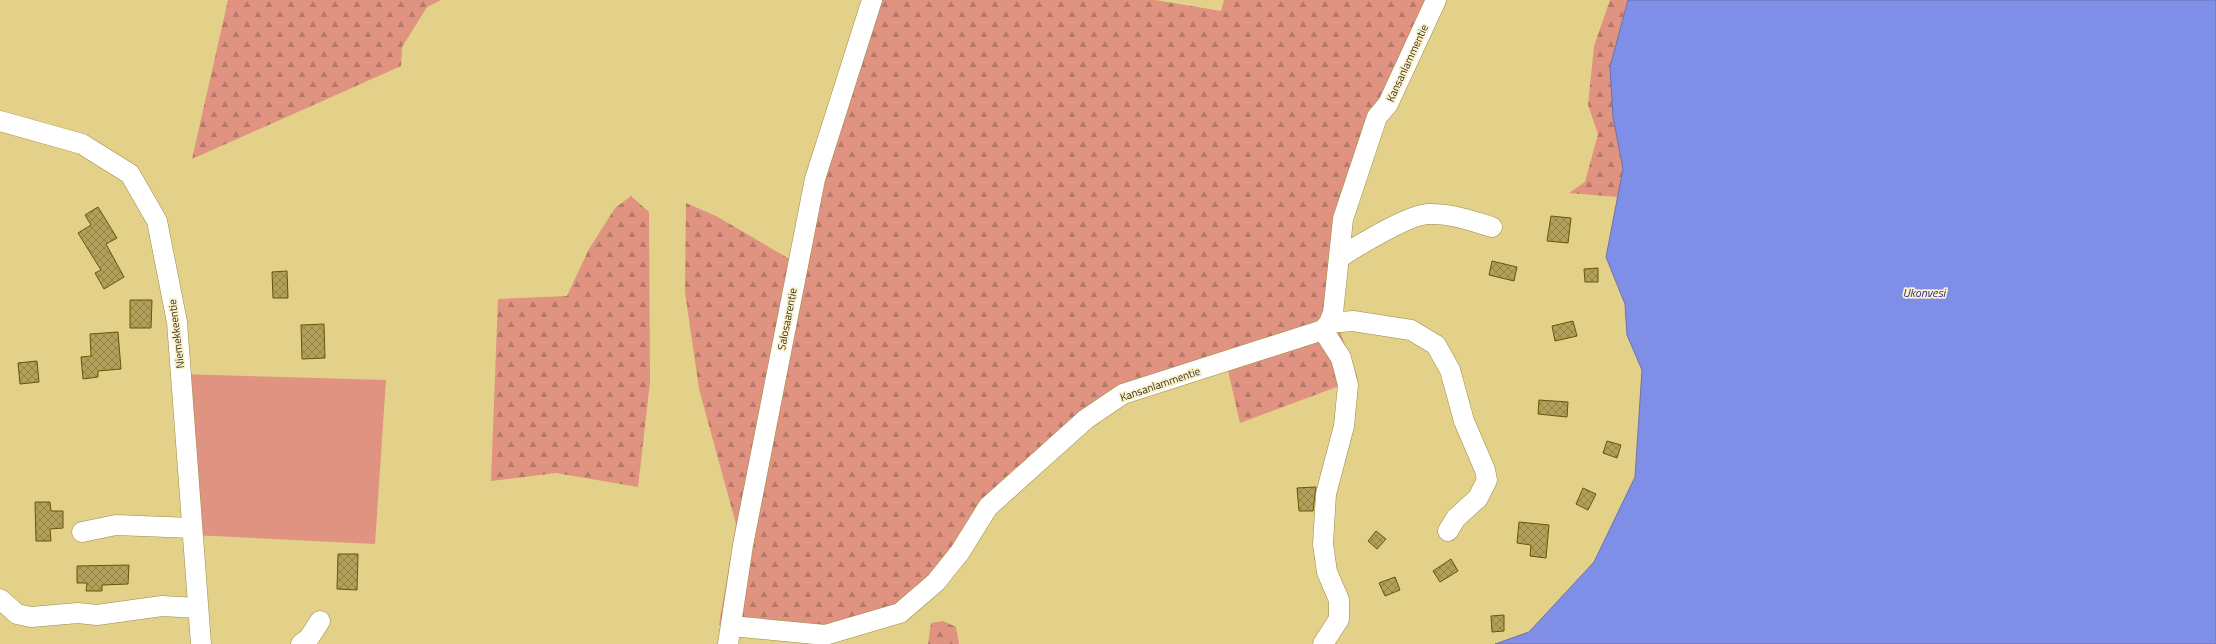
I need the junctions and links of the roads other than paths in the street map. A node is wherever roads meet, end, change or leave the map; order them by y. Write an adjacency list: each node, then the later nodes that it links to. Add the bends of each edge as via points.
1 (872, 0): 13 (street, Salosaarentie, via 815,178 743,545)
2 (1436, 0): 5 (street, Kansanlammentie, via 1388,104 1377,117 1343,219)
3 (0, 121): 7 (street, Niemekkeentie, via 82,144 130,174 157,221 177,322)
4 (1492, 227): 5 (street, via 1446,215 1426,214 1366,241)
5 (1339, 258): 6 (street, Kansanlammentie, via 1333,313)
6 (1326, 326): 8 (street, via 1353,321 1411,330 1436,345 1450,370 1464,420 1487,480 1478,498 1456,518); 13 (street, Kansanlammentie, via 1123,394 1086,418 988,507 960,552 936,582 900,613 825,635); 16 (street, via 1341,358 1348,385 1344,426 1326,494 1323,544 1327,572 1339,600 1338,619)
7 (192, 528): 9 (street, via 116,525); 11 (street, Niemekkeentie)
8 (1448, 531)
9 (82, 532)
10 (0, 599): 11 (street, via 17,614 31,617 78,613 96,615 162,606)
11 (198, 608): 14 (street, Niemekkeentie)
12 (320, 620): 15 (street, via 309,638)
13 (729, 635)
14 (200, 644)
15 (301, 644)
16 (1323, 644)

